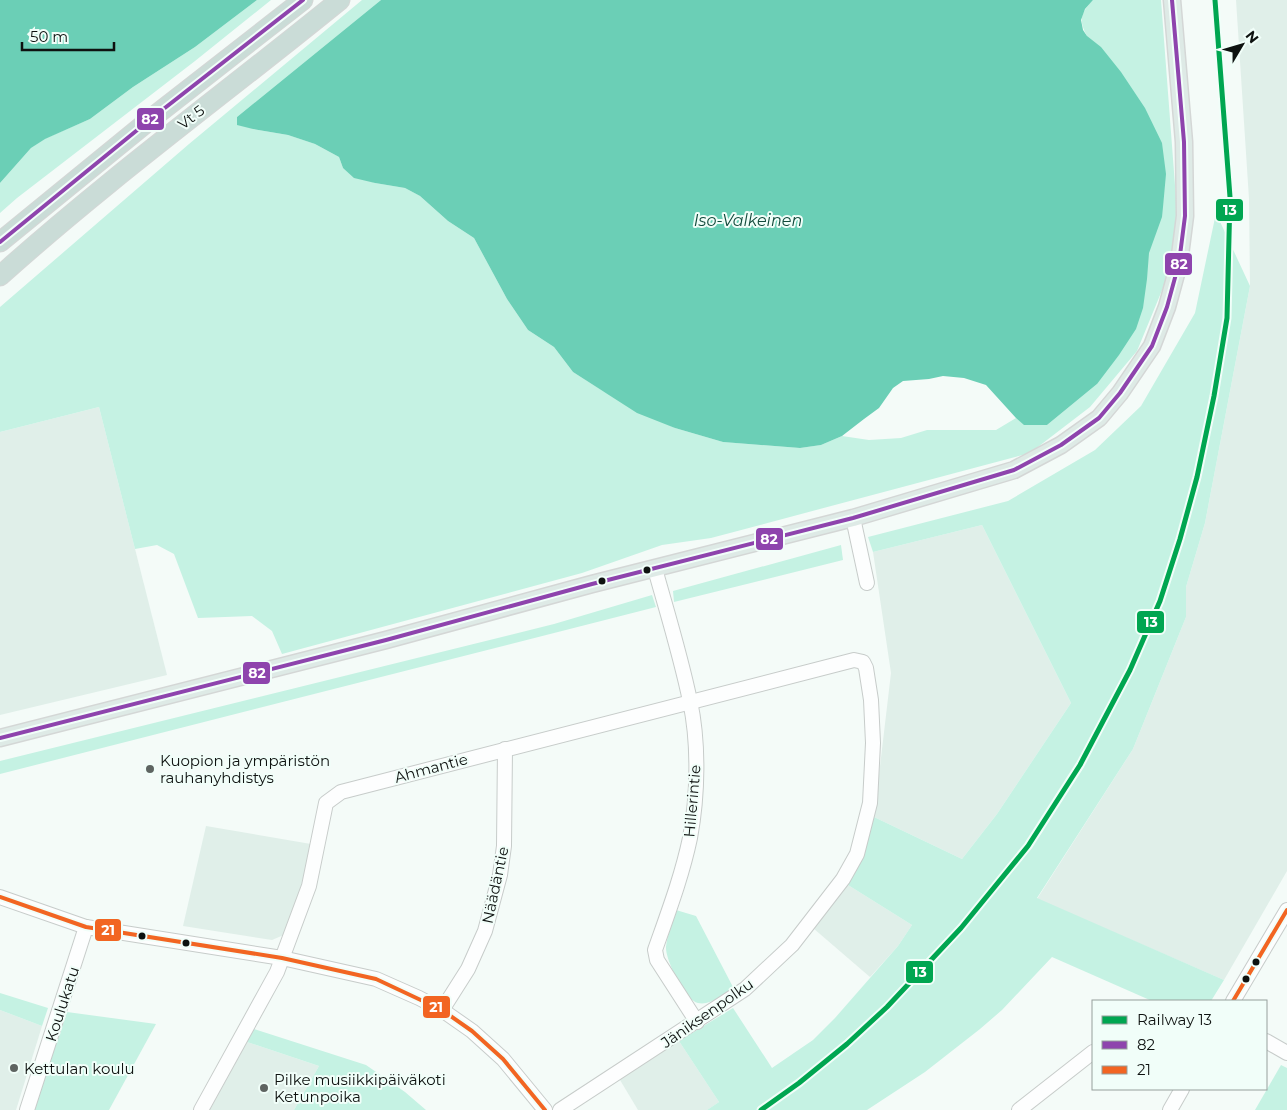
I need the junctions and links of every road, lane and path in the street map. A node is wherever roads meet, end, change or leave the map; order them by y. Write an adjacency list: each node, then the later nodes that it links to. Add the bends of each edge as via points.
1 (303, 0): 4 (highway, Vt 5)
2 (340, 0): 5 (highway, Vt 5, via 168,136)
3 (1172, 0): 6 (main road, via 1184,142 1185,216 1179,263 1152,346 1120,393 1098,418 1061,445 1014,470)
4 (0, 242)
5 (0, 276)
6 (853, 518): 7 (main road); 8 (street)
7 (655, 569): 10 (street, Hillerintie); 11 (main road)
8 (867, 583)
9 (863, 662): 10 (street, Ahmantie, via 854,660); 19 (street, Jäniksenpolku, via 871,700 873,743 870,803 857,854 843,879 792,945 745,989)
10 (691, 702): 12 (street, Ahmantie); 19 (street, Hillerintie, via 696,754 690,837 655,950 657,960)
11 (0, 738)
12 (505, 749): 16 (street, Ahmantie, via 341,792 326,803 309,886); 18 (street, Näädäntie, via 504,846 500,874 485,931 468,969)
13 (0, 897): 15 (street)
14 (1287, 910): 17 (street)
15 (86, 926): 16 (street); 24 (street, Koulukatu)
16 (282, 958): 18 (street, via 376,979); 25 (street, Ahmantie)
17 (1234, 1000)
18 (442, 1010): 26 (street, via 503,1059)
19 (697, 1022): 27 (street, Jäniksenpolku)
20 (1267, 1042): 22 (street)
21 (1092, 1053): 28 (street)
22 (1287, 1053)
23 (1181, 1090): 29 (street)
24 (27, 1110)
25 (201, 1110)
26 (544, 1110)
27 (560, 1110)
28 (1019, 1110)
29 (1170, 1110)

